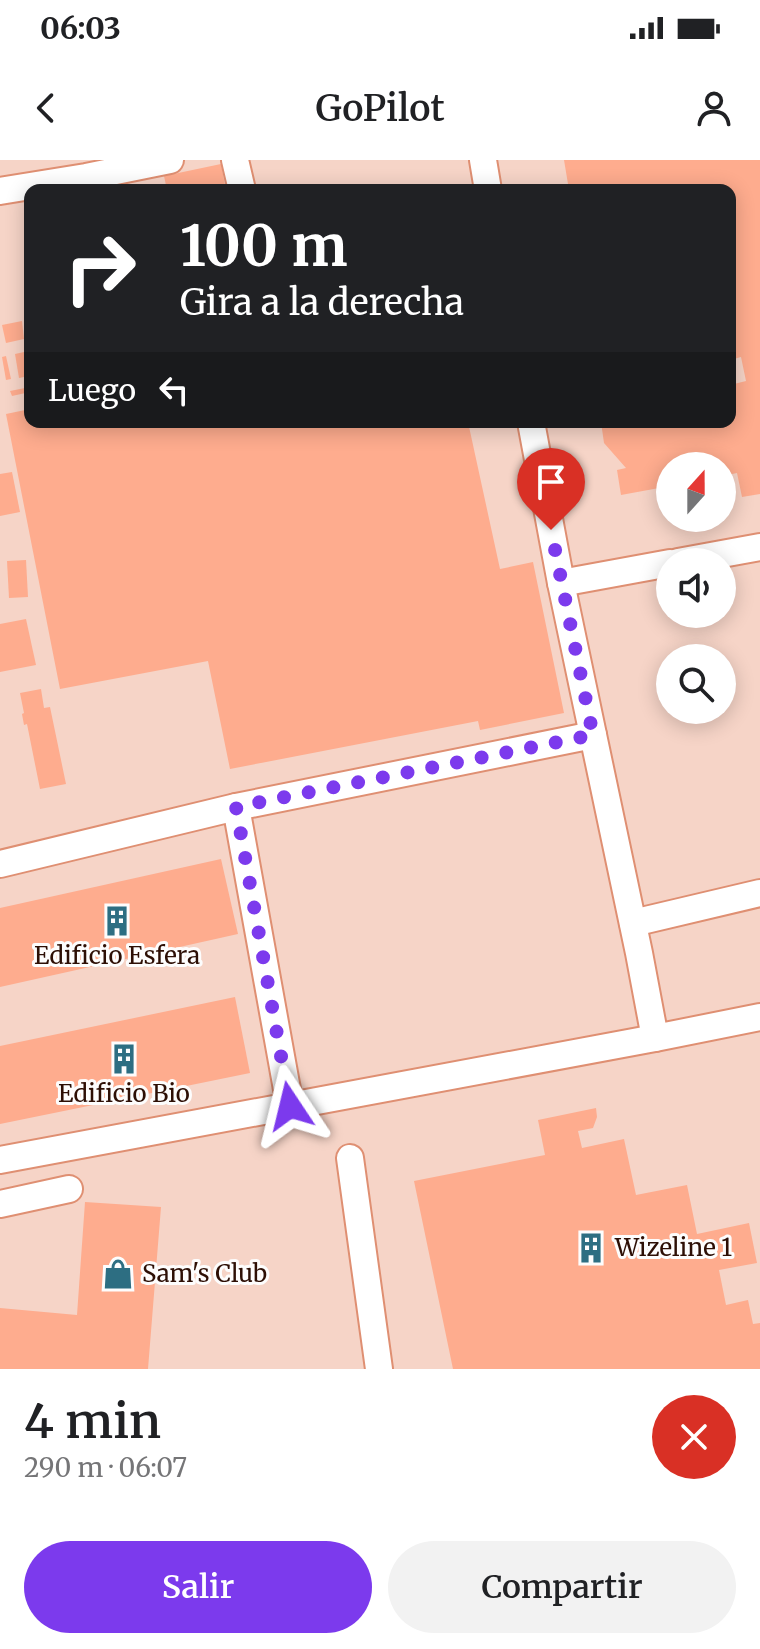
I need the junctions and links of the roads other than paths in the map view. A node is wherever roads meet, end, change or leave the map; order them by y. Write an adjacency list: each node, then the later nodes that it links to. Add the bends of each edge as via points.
1 (170, 160): 4 (lane)
2 (235, 160): 5 (lane)
3 (483, 160): 6 (lane)
4 (43, 184)
5 (241, 184)
6 (487, 184)
7 (24, 187): 8 (lane)
8 (0, 191)
9 (532, 428): 13 (lane)
10 (760, 547): 11 (lane)
11 (736, 551)
12 (656, 566): 13 (lane)
13 (561, 583): 14 (lane)
14 (593, 735): 15 (lane); 18 (lane)
15 (236, 807): 16 (lane); 21 (lane)
16 (0, 864)
17 (760, 893): 18 (lane)
18 (633, 923): 20 (lane)
19 (760, 1017): 20 (lane)
20 (655, 1038): 21 (lane)
21 (290, 1106): 23 (lane)
22 (350, 1158): 26 (lane)
23 (0, 1160)
24 (69, 1189): 25 (lane)
25 (0, 1204)
26 (379, 1369)

